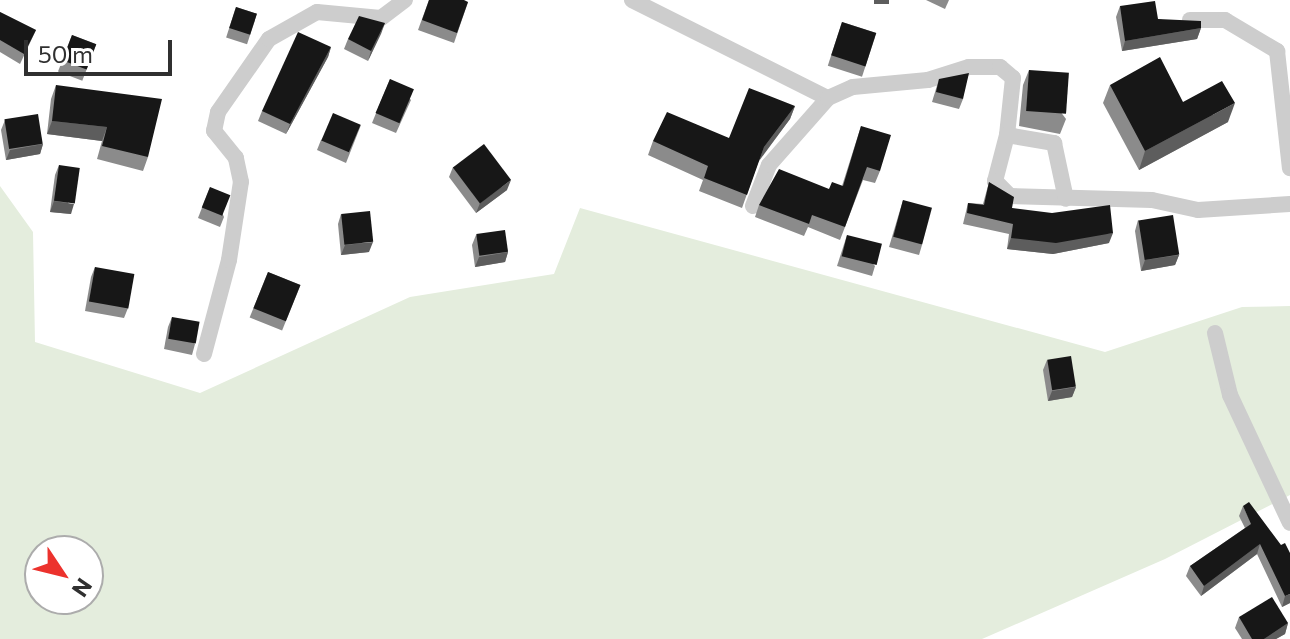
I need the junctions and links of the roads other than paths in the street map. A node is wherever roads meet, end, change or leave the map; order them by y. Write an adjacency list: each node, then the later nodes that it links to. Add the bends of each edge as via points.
1 (405, 0): 11 (street, via 381,18 317,12 269,39 218,112 214,131 236,158 241,182 229,260)
2 (632, 0): 4 (street)
3 (1190, 20): 6 (street, via 1225,20 1277,51)
4 (828, 98): 5 (street, via 853,87 1000,67 1013,78 1015,96); 9 (street, via 769,165)
5 (1007, 135): 7 (street, via 1054,143); 7 (street, via 995,181 1001,190 1010,196)
6 (1290, 168)
7 (1066, 199): 8 (street, via 1152,200 1198,210)
8 (1290, 204)
9 (753, 206)
10 (1215, 333): 12 (street, via 1230,395)
11 (204, 354)
12 (1290, 523)

